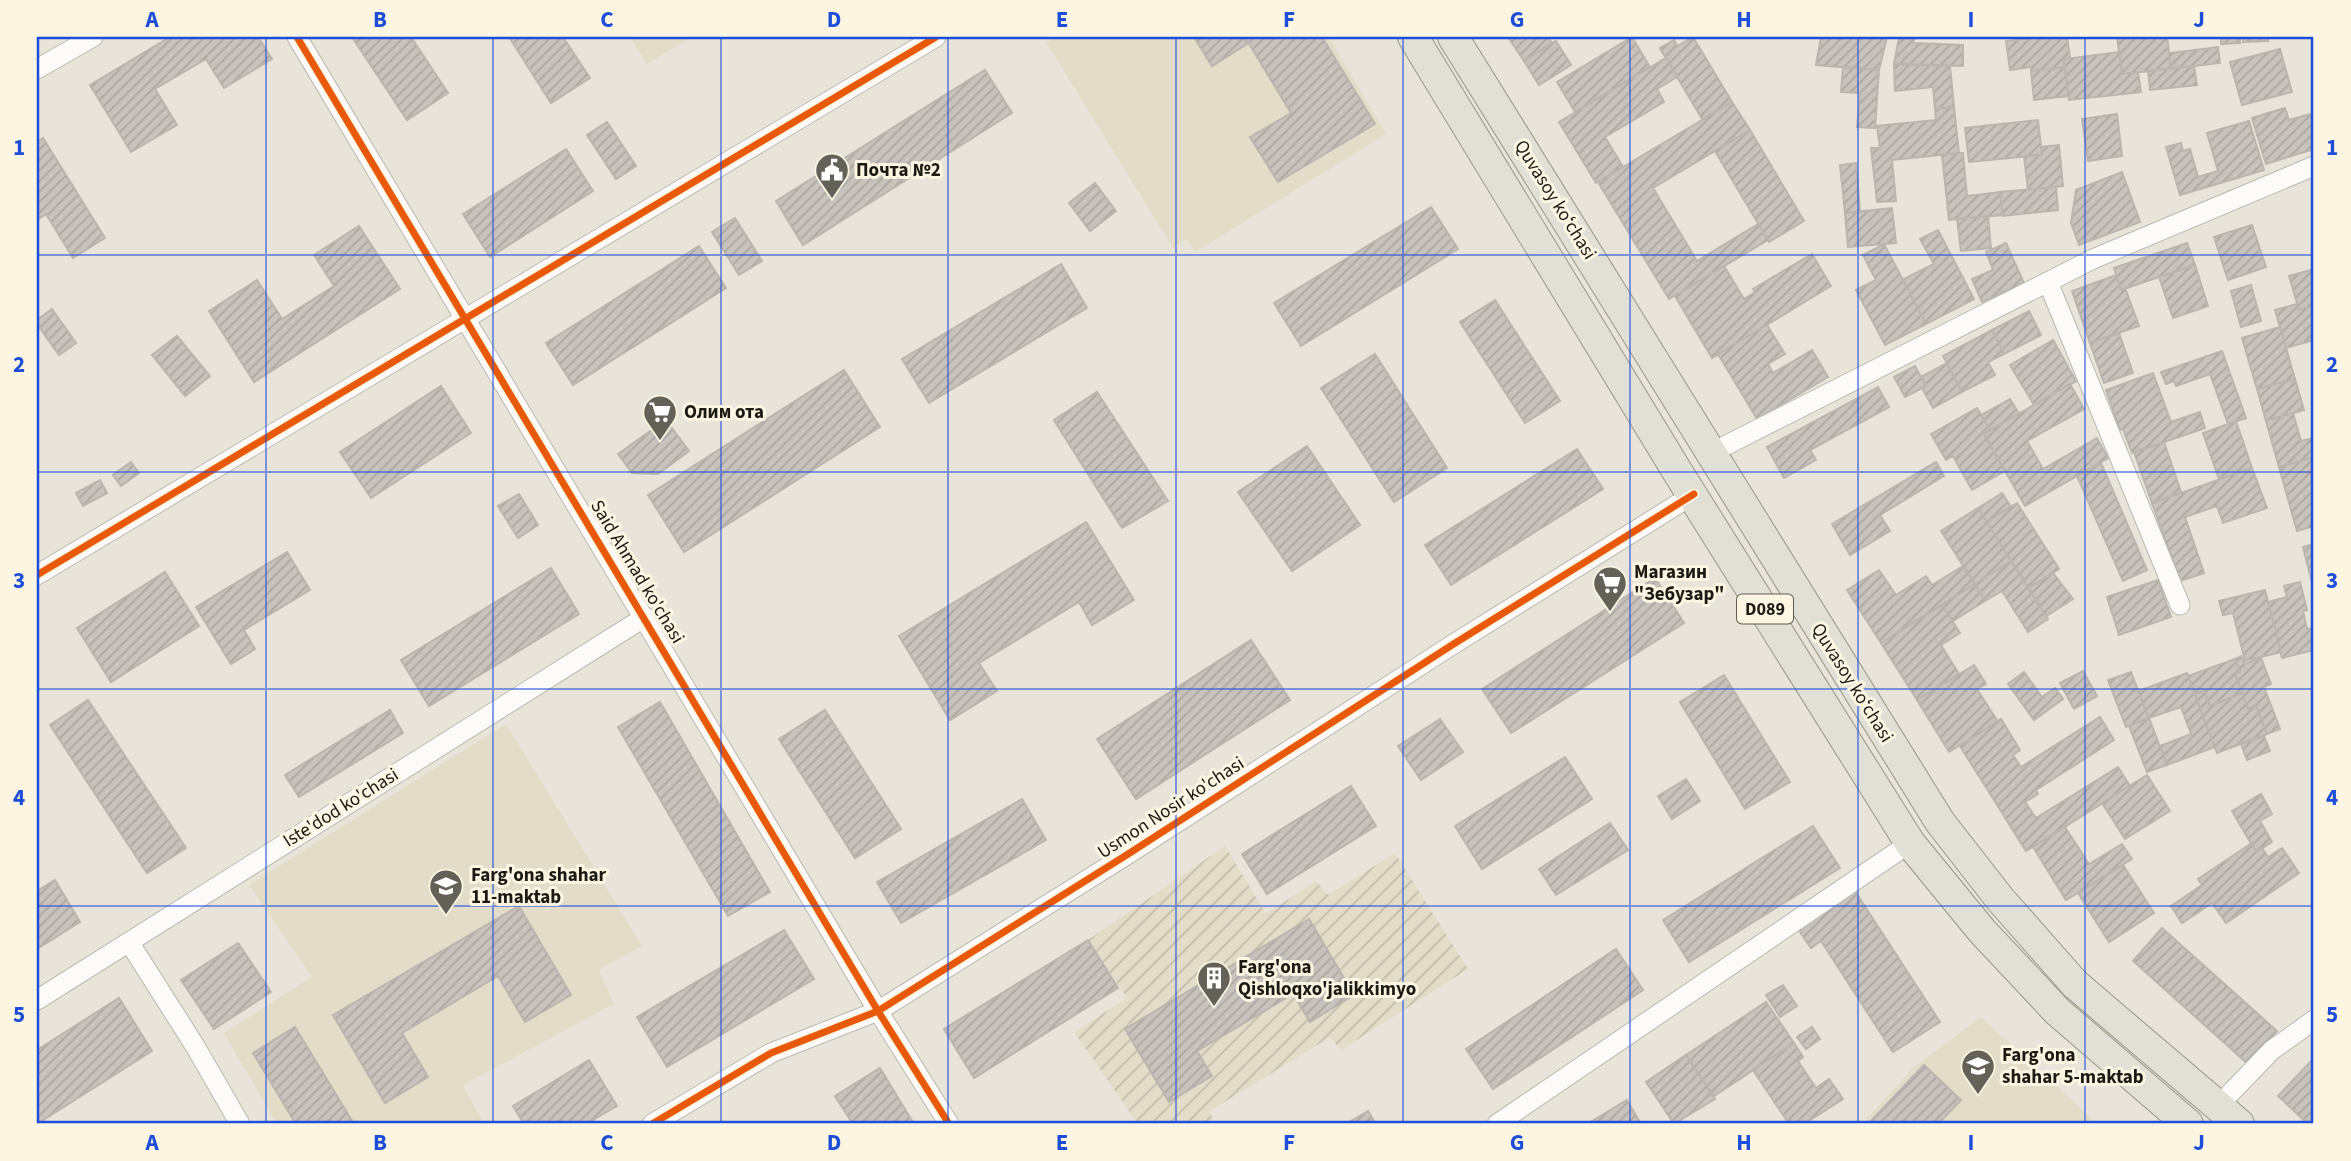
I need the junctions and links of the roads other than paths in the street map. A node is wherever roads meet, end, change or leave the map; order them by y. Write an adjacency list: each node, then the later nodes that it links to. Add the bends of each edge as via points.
1 (93, 37): 6 (street)
2 (297, 37): 9 (street, Said Ahmad ko'chasi)
3 (936, 37): 9 (street)
4 (1413, 37): 11 (main road, Quvasoy koʻchasi / D089)
5 (1453, 37): 10 (main road, Quvasoy koʻchasi / D089)
6 (37, 69)
7 (2314, 166): 8 (street, via 2105,253)
8 (2048, 282): 10 (street); 13 (street)
9 (466, 317): 12 (street); 14 (street, Said Ahmad ko'chasi)
10 (1711, 453): 20 (main road, Quvasoy koʻchasi / D089, via 1940,822 2075,984)
11 (1694, 494): 15 (main road, Quvasoy koʻchasi / D089); 18 (street, Usmon Nosir ko'chasi)
12 (37, 575)
13 (2180, 605)
14 (645, 617): 16 (street, Iste'dod ko'chasi); 18 (street, Said Ahmad ko'chasi)
15 (1910, 844): 24 (street); 25 (main road, Quvasoy koʻchasi / D089, via 2058,1012)
16 (129, 942): 17 (street, Iste'dod ko'chasi); 21 (street)
17 (37, 1000)
18 (878, 1011): 22 (street, Usmon Nosir ko'chasi, via 771,1053); 23 (street, Said Ahmad ko'chasi)
19 (2314, 1020): 20 (street, via 2272,1051)
20 (2228, 1115)
21 (240, 1124)
22 (652, 1124)
23 (949, 1124)
24 (1497, 1124)
25 (2188, 1124)

